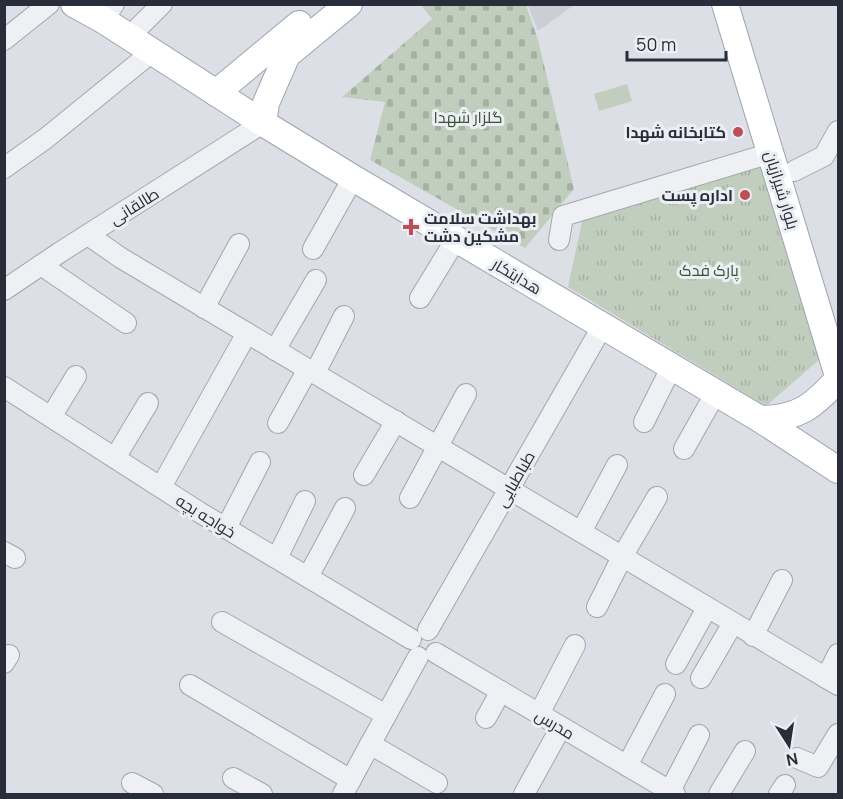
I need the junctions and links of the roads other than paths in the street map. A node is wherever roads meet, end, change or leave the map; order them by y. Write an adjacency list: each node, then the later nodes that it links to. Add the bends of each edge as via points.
1 (49, 4): 10 (street)
2 (162, 4): 9 (street)
3 (322, 4): 13 (main road)
4 (349, 4): 12 (main road)
5 (724, 4): 17 (main road, بلوار شیرازیان)
6 (743, 4): 20 (main road, بلوار شیرازیان)
7 (74, 5): 8 (main road, هدایتکار)
8 (109, 12): 9 (main road, هدایتکار)
9 (129, 37): 11 (main road, هدایتکار)
10 (4, 40)
11 (152, 52): 13 (main road, هدایتکار); 19 (street)
12 (287, 55): 14 (main road, via 266,103); 16 (main road, via 282,106)
13 (216, 93): 14 (main road, هدایتکار)
14 (263, 123): 16 (main road, هدایتکار); 22 (street, طالقانی)
15 (838, 131): 18 (street)
16 (298, 144): 21 (main road, هدایتکار)
17 (771, 153): 24 (street, via 564,216); 41 (main road, بلوار شیرازیان)
18 (831, 160): 20 (street)
19 (4, 168)
20 (794, 171): 33 (main road, بلوار شیرازیان)
21 (353, 177): 23 (main road, هدایتکار); 26 (street)
22 (88, 235): 27 (street, طالقانی); 31 (street)
23 (456, 239): 30 (street); 35 (main road, هدایتکار)
24 (559, 240)
25 (239, 244): 31 (street)
26 (313, 249)
27 (41, 265): 29 (street, طالقانی); 34 (street)
28 (316, 280): 37 (street)
29 (4, 290)
30 (420, 298)
31 (204, 308): 36 (street)
32 (344, 316): 39 (street)
33 (838, 318)
34 (126, 323)
35 (602, 327): 38 (main road, هدایتکار); 59 (street, طباطبایی)
36 (247, 333): 37 (street); 58 (street)
37 (275, 350): 39 (street)
38 (671, 368): 44 (main road, هدایتکار); 49 (street)
39 (311, 371): 48 (street); 50 (street)
40 (76, 376): 46 (street)
41 (838, 377): 47 (main road, via 807,408 792,416)
42 (4, 387): 46 (street, خواجه بچه)
43 (466, 394): 51 (street)
44 (715, 394): 47 (main road, هدایتکار); 52 (street)
45 (148, 403): 53 (street)
46 (51, 417): 53 (street, خواجه بچه)
47 (760, 419): 56 (main road, هدایتکار)
48 (396, 421): 51 (street); 57 (street)
49 (644, 422)
50 (278, 423)
51 (437, 446): 59 (street); 61 (street)
52 (684, 449)
53 (115, 458): 58 (street, خواجه بچه)
54 (260, 462): 64 (street)
55 (617, 465): 65 (street)
56 (838, 470)
57 (364, 475)
58 (161, 488): 64 (street, خواجه بچه)
59 (509, 489): 65 (street); 75 (street, طباطبایی)
60 (657, 497): 66 (street)
61 (410, 498)
62 (305, 501): 67 (street)
63 (345, 508): 68 (street)
64 (226, 528): 67 (street, خواجه بچه)
65 (581, 531): 66 (street)
66 (622, 557): 70 (street); 71 (street)
67 (277, 558): 68 (street, خواجه بچه)
68 (308, 577): 75 (street, خواجه بچه)
69 (782, 580): 74 (street)
70 (597, 607)
71 (707, 608): 73 (street); 78 (street)
72 (222, 622): 85 (street)
73 (733, 623): 74 (street); 79 (street)
74 (753, 636): 80 (street)
75 (423, 645): 82 (street, مدرس); 85 (street, طباطبایی)
76 (575, 645): 84 (street)
77 (838, 654): 80 (street)
78 (676, 664)
79 (701, 678)
80 (832, 681)
81 (190, 685): 97 (street)
82 (501, 691): 84 (street, مدرس); 86 (street)
83 (665, 694): 93 (street)
84 (539, 714): 87 (street, مدرس)
85 (386, 715): 90 (street, طباطبایی)
86 (486, 718)
87 (561, 727): 93 (street, مدرس); 102 (street)
88 (838, 734): 92 (street, via 818,767)
89 (699, 735): 99 (street)
90 (370, 744): 96 (street); 97 (street, طباطبایی)
91 (745, 751): 103 (street)
92 (797, 758)
93 (627, 766): 98 (street, مدرس)
94 (233, 778): 101 (street)
95 (132, 783): 100 (street)
96 (437, 783)
97 (347, 787)
98 (644, 787): 99 (street, مدرس)
99 (672, 793)
100 (153, 795)
101 (262, 795)
102 (524, 795)
103 (719, 795)

